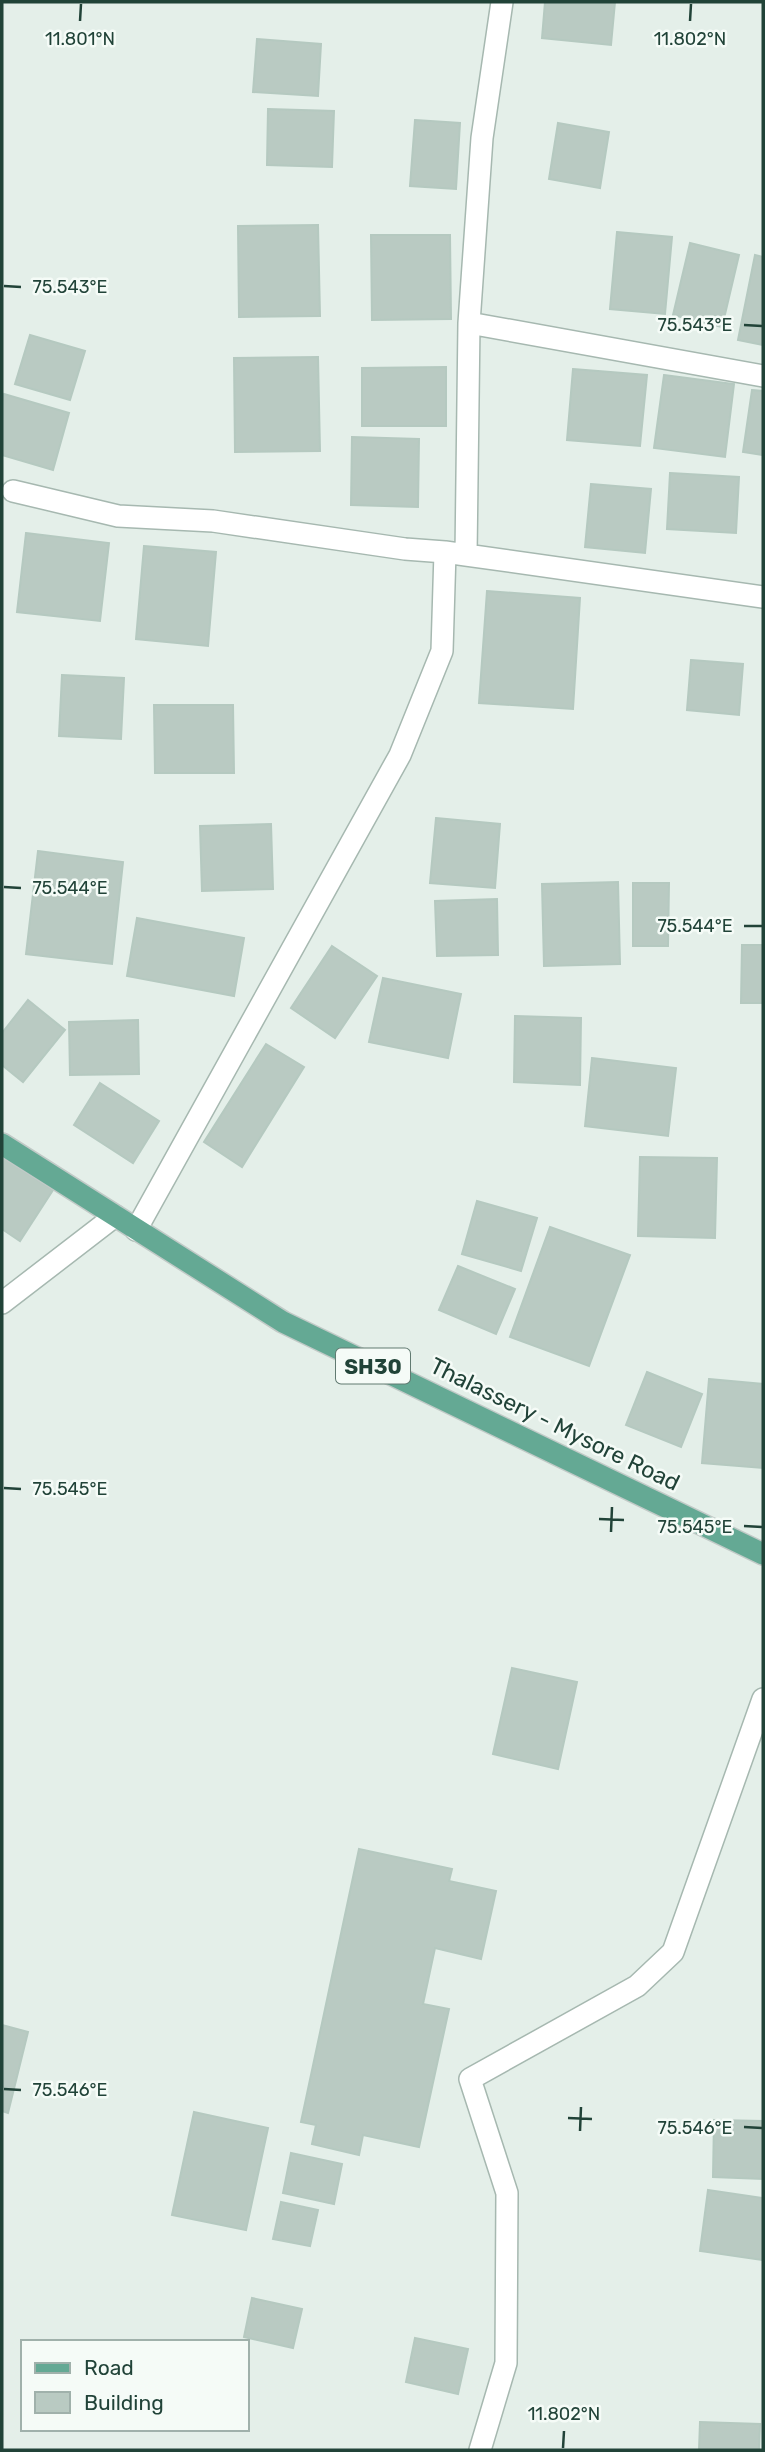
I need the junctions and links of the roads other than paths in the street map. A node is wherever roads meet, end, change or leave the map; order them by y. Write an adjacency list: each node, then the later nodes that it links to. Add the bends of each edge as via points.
1 (502, 2): 2 (street, via 482,138)
2 (469, 323): 3 (street); 5 (street)
3 (763, 376)
4 (13, 491): 5 (street, via 118,516 213,521)
5 (455, 553): 6 (street); 9 (street, via 442,651 400,755)
6 (763, 597)
7 (2, 1144): 8 (main road, Thalassery - Mysore Road / SH30)
8 (115, 1216): 9 (main road, Thalassery - Mysore Road / SH30); 10 (street)
9 (136, 1230): 11 (main road, Thalassery - Mysore Road / SH30, via 283,1322)
10 (2, 1303)
11 (763, 1554)
12 (763, 1699): 13 (street, via 673,1952 637,1986 470,2079 508,2193 506,2363)
13 (480, 2450)

